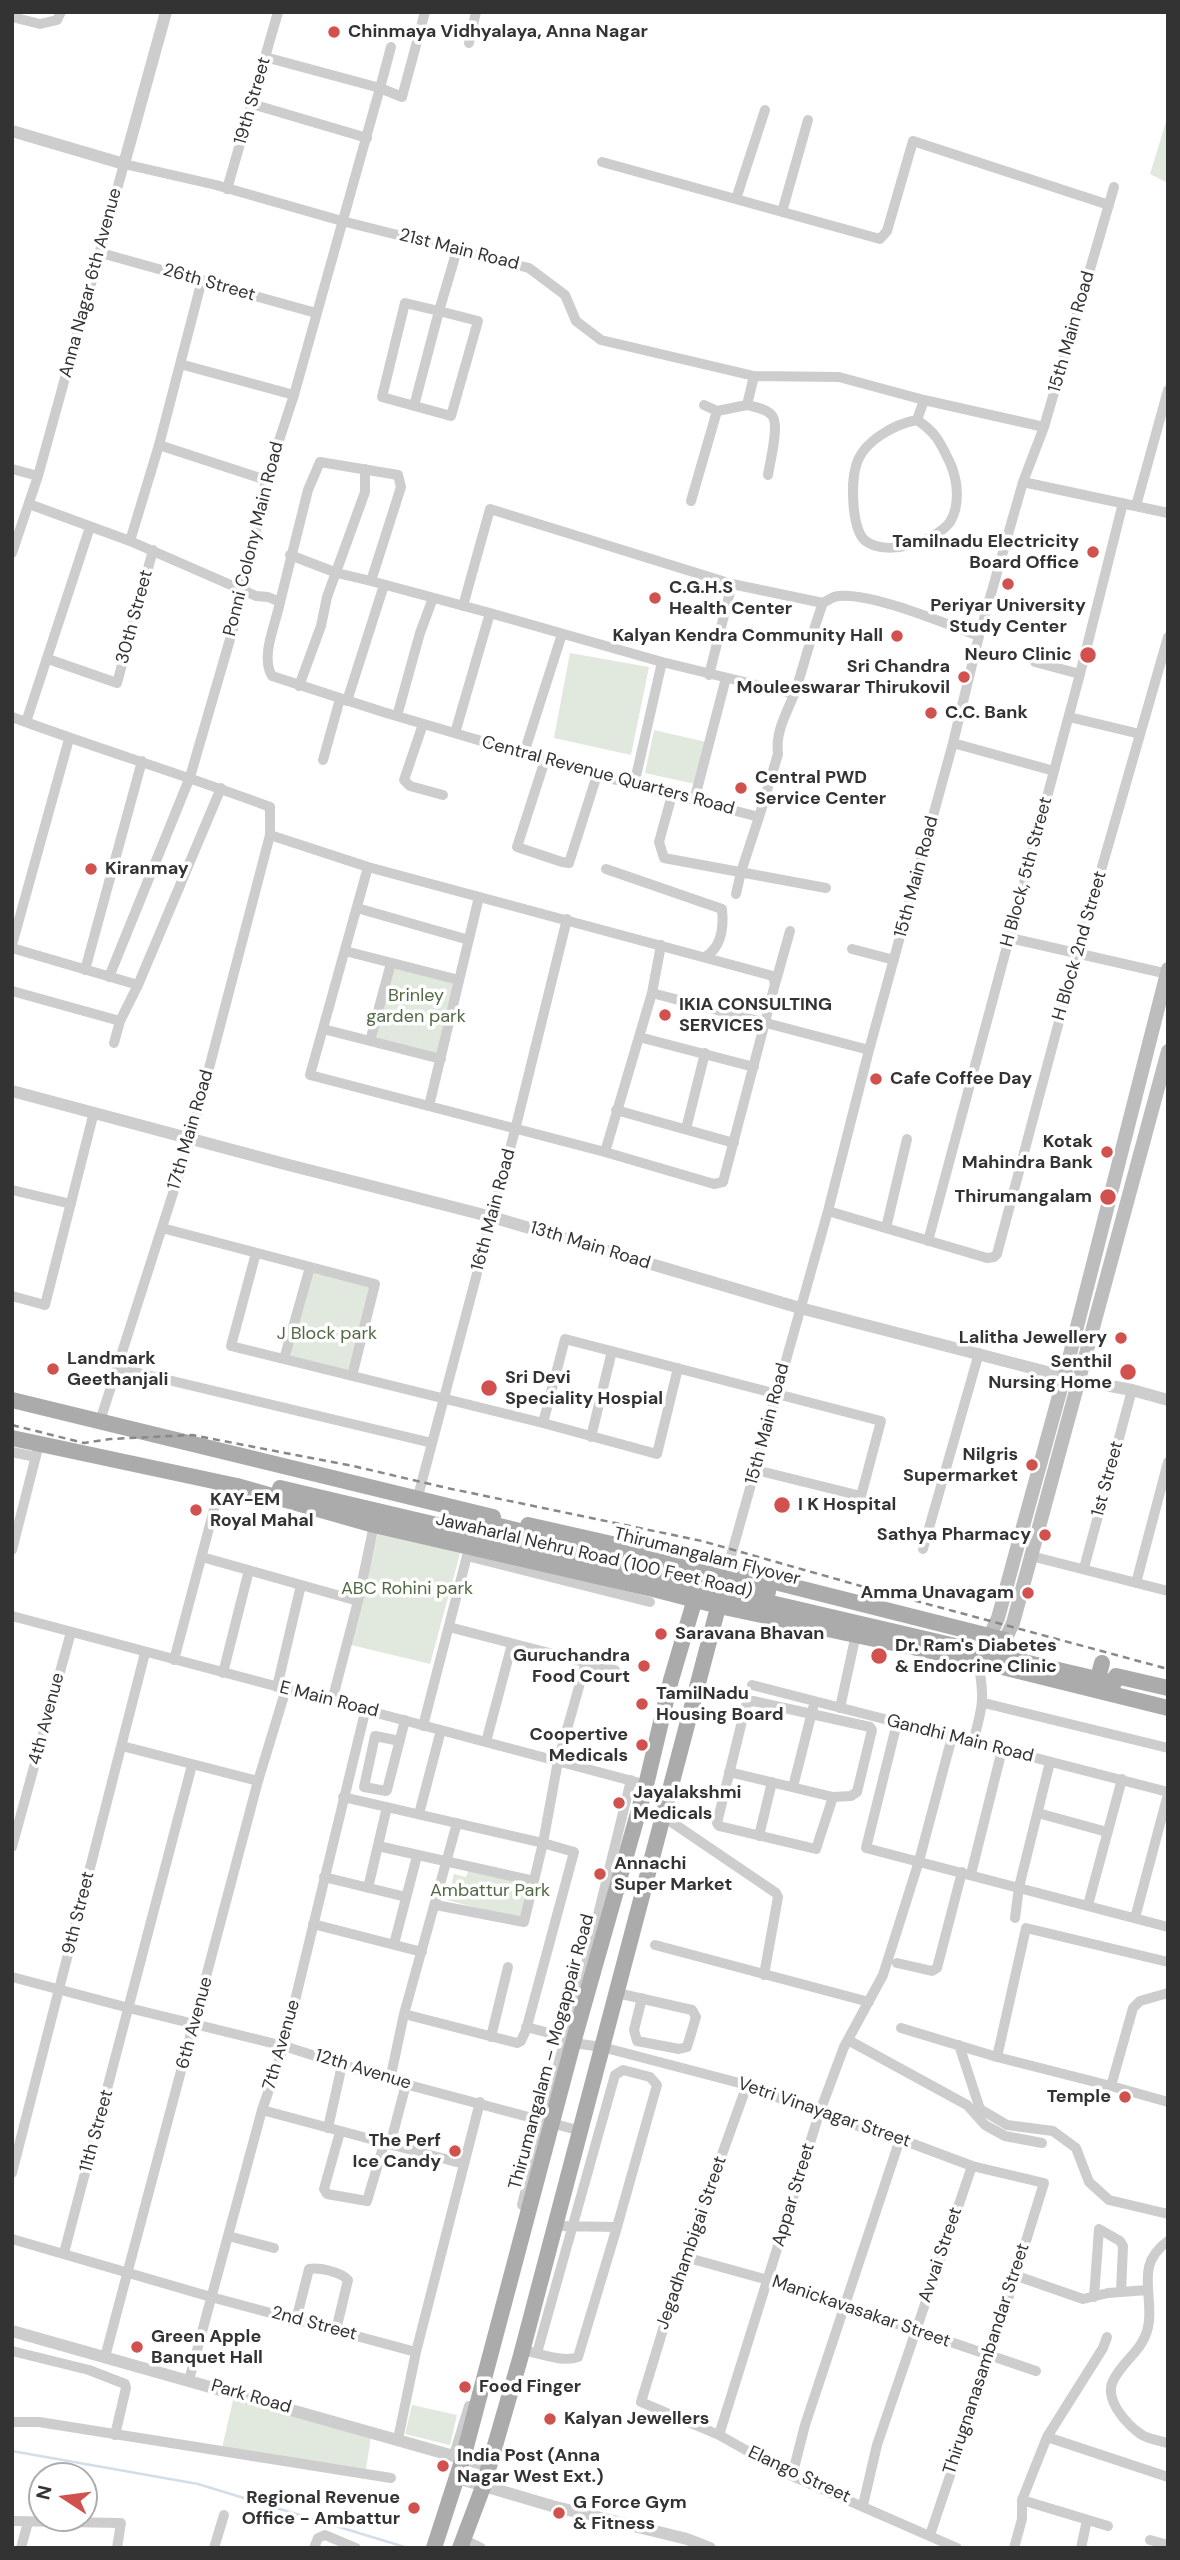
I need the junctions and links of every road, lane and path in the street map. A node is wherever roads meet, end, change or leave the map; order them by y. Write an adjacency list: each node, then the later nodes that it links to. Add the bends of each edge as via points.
1 (166, 12): 18 (street, Anna Nagar 6th Avenue)
2 (278, 12): 10 (street, 19th Street)
3 (411, 12): 5 (street)
4 (476, 12): 8 (street)
5 (424, 14): 11 (street, via 402,97)
6 (59, 16): 7 (street, via 40,24)
7 (12, 17)
8 (469, 43)
9 (391, 47): 11 (street, Ponni Colony Main Road)
10 (265, 57): 11 (street); 12 (street, 19th Street)
11 (380, 88): 16 (street, Ponni Colony Main Road)
12 (252, 104): 16 (street); 20 (street, 19th Street)
13 (765, 110): 21 (street)
14 (808, 120): 23 (street)
15 (12, 131): 18 (street, 21st Main Road)
16 (367, 138): 24 (street, Ponni Colony Main Road)
17 (602, 162): 21 (street)
18 (124, 164): 20 (street, 21st Main Road); 26 (street, Anna Nagar 6th Avenue)
19 (1114, 187): 22 (street, 15th Main Road)
20 (227, 189): 24 (street, 21st Main Road)
21 (736, 199): 23 (street)
22 (1108, 205): 23 (street, via 913,141 883,238); 40 (street, 15th Main Road)
23 (782, 212)
24 (342, 220): 25 (street, 21st Main Road); 29 (street, Ponni Colony Main Road)
25 (457, 250): 28 (street); 31 (street, 21st Main Road, via 529,268 565,295 576,321 601,340)
26 (101, 254): 27 (street, 26th Street); 45 (street, Anna Nagar 6th Avenue)
27 (202, 280): 29 (street, 26th Street); 30 (street)
28 (439, 311): 37 (street); 37 (street, via 404,303 382,397); 37 (street, via 478,321 452,416)
29 (316, 313): 33 (street, Ponni Colony Main Road)
30 (180, 364): 33 (street); 41 (street)
31 (754, 376): 34 (street, 21st Main Road, via 839,377); 36 (street)
32 (1168, 390): 51 (street)
33 (294, 395): 46 (street, Ponni Colony Main Road)
34 (924, 400): 39 (street); 40 (street, 21st Main Road)
35 (704, 405): 38 (street)
36 (747, 405): 38 (street); 44 (street, via 774,417)
37 (414, 406)
38 (717, 411): 48 (street)
39 (917, 420): 39 (street, via 938,437 954,472 956,506 938,533 901,548 881,547 860,534 853,480 856,463 887,431)
40 (1044, 427): 47 (street, 15th Main Road)
41 (159, 445): 46 (street); 54 (street)
42 (12, 469): 45 (street)
43 (365, 469): 57 (street, via 320,462 307,490); 58 (street, via 365,492); 59 (street, via 398,475 401,487)
44 (768, 475)
45 (38, 476): 50 (street, Anna Nagar 6th Avenue)
46 (266, 480): 62 (street, Ponni Colony Main Road)
47 (1023, 482): 49 (street); 69 (street, 15th Main Road)
48 (691, 502)
49 (1123, 503): 51 (street); 75 (street, H Block, 5th Street)
50 (29, 504): 53 (street); 56 (street, Anna Nagar 6th Avenue)
51 (1136, 506): 52 (street)
52 (1168, 513)
53 (90, 527): 54 (street); 71 (street)
54 (130, 541): 55 (street)
55 (153, 550): 62 (street); 71 (street, 30th Street, via 117,683)
56 (12, 553)
57 (290, 555): 58 (street); 64 (street)
58 (337, 573): 59 (street); 77 (street)
59 (371, 582): 61 (street)
60 (732, 584): 65 (street); 66 (street, via 491,509); 74 (street)
61 (384, 585): 63 (street); 79 (street)
62 (244, 591): 64 (street); 95 (street, Ponni Colony Main Road)
63 (433, 598): 66 (street); 81 (street)
64 (280, 602): 77 (street, Central Revenue Quarters Road, via 267,648 269,671)
65 (823, 603): 69 (street, via 835,596 854,596); 78 (street, Central Revenue Quarters Road)
66 (463, 606): 67 (street)
67 (490, 613): 68 (street); 85 (street)
68 (562, 634): 72 (street); 89 (street)
69 (979, 636): 88 (street, 15th Main Road)
70 (1168, 636): 86 (street, H Block 2nd Street)
71 (48, 659): 83 (street)
72 (662, 662): 74 (street); 96 (street)
73 (1035, 662): 75 (street)
74 (709, 674): 76 (street)
75 (1080, 674): 82 (street, H Block, 5th Street)
76 (726, 678): 78 (street); 100 (street)
77 (299, 686): 79 (street, Central Revenue Quarters Road)
78 (794, 694): 101 (street, Central Revenue Quarters Road, via 782,722 778,754)
79 (343, 700): 81 (street, Central Revenue Quarters Road); 90 (street)
80 (12, 717): 83 (street)
81 (400, 717): 84 (street, Central Revenue Quarters Road)
82 (1069, 717): 86 (street); 93 (street, H Block, 5th Street)
83 (26, 722): 87 (street)
84 (424, 724): 85 (street, Central Revenue Quarters Road); 98 (street, via 404,780)
85 (454, 733): 89 (street, Central Revenue Quarters Road)
86 (1140, 734): 118 (street, H Block 2nd Street)
87 (69, 739): 92 (street); 115 (street)
88 (953, 743): 93 (street); 120 (street, 15th Main Road)
89 (524, 754): 91 (street, Central Revenue Quarters Road)
90 (323, 760)
91 (545, 760): 94 (street, Central Revenue Quarters Road); 94 (street, via 517,847 562,862 569,863)
92 (142, 761): 95 (street); 122 (street)
93 (1054, 771): 112 (street, H Block, 5th Street)
94 (597, 775): 96 (street, Central Revenue Quarters Road)
95 (190, 778): 97 (street); 124 (street, Ponni Colony Main Road)
96 (634, 785): 99 (street, Central Revenue Quarters Road)
97 (221, 788): 102 (street, via 270,807); 127 (street)
98 (443, 795)
99 (671, 795): 100 (street, Central Revenue Quarters Road); 105 (street, via 659,842 664,858)
100 (694, 801): 101 (street, Central Revenue Quarters Road)
101 (759, 817): 105 (street)
102 (270, 835): 103 (street); 147 (street, 17th Main Road)
103 (368, 867): 108 (street); 109 (street)
104 (606, 869): 119 (street, via 722,909 724,928 714,952)
105 (741, 872): 106 (street); 107 (street)
106 (826, 888)
107 (736, 894)
108 (480, 897): 110 (street); 113 (street)
109 (357, 908): 113 (street); 117 (street)
110 (567, 919): 114 (street); 146 (street, 16th Main Road)
111 (790, 930): 126 (street)
112 (1010, 938): 118 (street); 157 (street, H Block, 5th Street)
113 (469, 940): 125 (street)
114 (661, 945): 119 (street); 129 (street)
115 (12, 946): 122 (street)
116 (852, 949): 120 (street)
117 (345, 951): 121 (street); 132 (street)
118 (1077, 954): 123 (street); 157 (street, H Block 2nd Street, via 995,1257)
119 (705, 957): 126 (street)
120 (894, 960): 136 (street, 15th Main Road)
121 (391, 963): 125 (street); 134 (street)
122 (85, 970): 124 (street)
123 (1167, 972): 168 (main road)
124 (109, 977): 127 (street)
125 (459, 980): 139 (street)
126 (776, 981): 131 (street)
127 (138, 985): 130 (street)
128 (12, 991): 130 (street)
129 (652, 993): 131 (street); 133 (street)
130 (120, 1021): 135 (street)
131 (765, 1023): 136 (street); 140 (street)
132 (323, 1029): 134 (street); 142 (street, via 310,1075)
133 (639, 1037): 138 (street); 143 (street)
134 (370, 1041): 139 (street)
135 (114, 1043)
136 (869, 1050): 153 (street, 15th Main Road)
137 (1168, 1051): 168 (main road)
138 (705, 1053): 140 (street); 145 (street)
139 (440, 1059): 142 (street)
140 (754, 1067): 149 (street)
141 (12, 1091): 144 (street, 13th Main Road)
142 (429, 1106): 146 (street)
143 (615, 1110): 145 (street); 150 (street)
144 (94, 1112): 147 (street, 13th Main Road); 152 (street)
145 (686, 1129): 149 (street)
146 (515, 1130): 150 (street); 154 (street, 16th Main Road)
147 (191, 1137): 154 (street, 13th Main Road); 155 (street, 17th Main Road)
148 (907, 1139): 156 (street)
149 (734, 1143): 150 (street, via 725,1179 717,1185)
150 (605, 1152)
151 (12, 1190): 152 (street)
152 (71, 1204): 160 (street, via 45,1305)
153 (828, 1212): 156 (street); 161 (street, 15th Main Road)
154 (492, 1217): 161 (street, 13th Main Road); 171 (street, 16th Main Road)
155 (162, 1228): 158 (street); 165 (street, 17th Main Road)
156 (886, 1228): 157 (street)
157 (928, 1241)
158 (256, 1252): 159 (street); 164 (street, via 231,1346)
159 (310, 1267): 164 (street); 167 (street, via 375,1284)
160 (12, 1296)
161 (800, 1308): 163 (street, 13th Main Road); 170 (street, 15th Main Road)
162 (612, 1352): 166 (street); 175 (street, via 565,1339); 176 (street)
163 (979, 1353): 168 (street, 13th Main Road); 189 (street)
164 (284, 1359): 167 (street)
165 (118, 1368): 174 (street, 17th Main Road); 178 (street)
166 (678, 1368): 170 (street); 176 (street, via 656,1454)
167 (352, 1376): 171 (street)
168 (1071, 1377): 169 (street, 13th Main Road); 191 (main road); 209 (main road, via 1002,1605)
169 (1132, 1390): 173 (street, 13th Main Road); 194 (street, 1st Street)
170 (777, 1394): 183 (street, 15th Main Road); 183 (street, via 881,1421 861,1496)
171 (444, 1399): 175 (street); 178 (street, 16th Main Road)
172 (12, 1400): 174 (main road, Jawaharlal Nehru Road (100 Feet Road))
173 (1168, 1400)
174 (100, 1421): 181 (main road, Jawaharlal Nehru Road (100 Feet Road))
175 (543, 1423): 176 (street)
176 (591, 1437)
177 (12, 1438): 180 (main road, Jawaharlal Nehru Road (100 Feet Road))
178 (432, 1443): 185 (street, 16th Main Road)
179 (12, 1451): 180 (street)
180 (38, 1451): 184 (main road, Jawaharlal Nehru Road (100 Feet Road)); 190 (street)
181 (241, 1456): 185 (main road, Jawaharlal Nehru Road (100 Feet Road)); 187 (main road, Thirumangalam Flyover, via 261,1469)
182 (1168, 1461): 198 (street)
183 (756, 1470): 196 (street, 15th Main Road)
184 (229, 1485): 186 (main road, Jawaharlal Nehru Road (100 Feet Road)); 187 (main road, Thirumangalam Flyover, via 253,1482); 192 (street)
185 (417, 1500): 188 (main road, Jawaharlal Nehru Road (100 Feet Road))
186 (374, 1525): 187 (main road, Jawaharlal Nehru Road (100 Feet Road)); 202 (street)
187 (470, 1539): 197 (main road, Jawaharlal Nehru Road (100 Feet Road)); 203 (street); 206 (street); 218 (main road, Thirumangalam Flyover, bridge)
188 (630, 1548): 193 (main road, Jawaharlal Nehru Road (100 Feet Road)); 197 (main road)
189 (923, 1549)
190 (12, 1550)
191 (1031, 1556): 194 (street); 209 (main road, via 1013,1623)
192 (202, 1557): 195 (street); 212 (street)
193 (704, 1565): 196 (main road, Jawaharlal Nehru Road (100 Feet Road)); 201 (main road, Thirumangalam – Mogappair Road)
194 (1084, 1568): 198 (street)
195 (249, 1570): 199 (street); 217 (street)
196 (727, 1570): 204 (main road); 209 (main road, Jawaharlal Nehru Road (100 Feet Road))
197 (621, 1581): 201 (main road, Jawaharlal Nehru Road (100 Feet Road))
198 (1136, 1583): 200 (street)
199 (301, 1585): 202 (street); 220 (street, 6th Avenue)
200 (1168, 1591)
201 (694, 1600): 204 (main road, Jawaharlal Nehru Road (100 Feet Road)); 250 (main road, Thirumangalam – Mogappair Road)
202 (358, 1601): 224 (street)
203 (650, 1602)
204 (719, 1606): 208 (main road, Jawaharlal Nehru Road (100 Feet Road)); 259 (main road)
205 (12, 1616): 207 (street, E Main Road)
206 (449, 1627): 210 (street); 233 (street)
207 (71, 1632): 211 (street, E Main Road); 265 (street, 4th Avenue)
208 (856, 1634): 214 (main road, Jawaharlal Nehru Road (100 Feet Road)); 228 (street)
209 (997, 1638): 214 (main road)
210 (512, 1644): 213 (street); 237 (street)
211 (145, 1653): 212 (street, E Main Road); 239 (street, 9th Street)
212 (174, 1660): 217 (street, E Main Road)
213 (586, 1662): 216 (street); 242 (street)
214 (986, 1663): 222 (main road, Jawaharlal Nehru Road (100 Feet Road)); 226 (street)
215 (1102, 1663): 222 (main road)
216 (615, 1670)
217 (223, 1673): 220 (street, E Main Road)
218 (1115, 1680): 221 (main road, Thirumangalam Flyover); 223 (main road, Thirumangalam Flyover)
219 (752, 1685): 225 (street, Gandhi Main Road)
220 (281, 1688): 224 (street, E Main Road); 249 (street, 6th Avenue)
221 (1168, 1688)
222 (1095, 1690): 229 (main road, Jawaharlal Nehru Road (100 Feet Road))
223 (1168, 1697)
224 (332, 1702): 227 (street, E Main Road)
225 (815, 1702): 228 (street, Gandhi Main Road); 230 (street)
226 (984, 1703): 238 (street); 240 (street)
227 (366, 1708): 231 (street, E Main Road); 245 (street, 7th Avenue)
228 (840, 1708): 232 (street, Gandhi Main Road)
229 (1168, 1708)
230 (811, 1714): 246 (street, via 747,1703); 252 (street); 255 (street, via 872,1730 857,1792)
231 (405, 1720): 233 (street, E Main Road); 236 (street)
232 (897, 1723): 235 (street, Gandhi Main Road); 267 (street, via 866,1848)
233 (423, 1726): 234 (street, E Main Road)
234 (441, 1730): 237 (street, E Main Road); 258 (street)
235 (952, 1737): 238 (street, Gandhi Main Road); 267 (street, Appar Street)
236 (400, 1741): 247 (street, via 375,1736); 247 (street, via 386,1791 363,1787)
237 (486, 1742): 242 (street, E Main Road)
238 (974, 1742): 241 (street, Gandhi Main Road)
239 (122, 1746): 244 (street); 289 (street, 9th Street)
240 (1168, 1748)
241 (1002, 1750): 243 (street, Gandhi Main Road); 269 (street)
242 (558, 1761): 250 (street, E Main Road); 263 (street)
243 (1050, 1762): 248 (street, Gandhi Main Road); 257 (street)
244 (192, 1765): 249 (street); 294 (street, 11th Street)
245 (349, 1772): 247 (street); 254 (street, 7th Avenue)
246 (729, 1772): 251 (street); 262 (street, via 717,1823)
247 (364, 1776)
248 (1122, 1779): 253 (street, Gandhi Main Road); 261 (street)
249 (258, 1782): 296 (street, 6th Avenue)
250 (638, 1782): 300 (main road, Thirumangalam – Mogappair Road)
251 (772, 1782): 252 (street); 262 (street)
252 (793, 1787): 255 (street)
253 (1168, 1793): 278 (street)
254 (343, 1797): 256 (street); 270 (street, 7th Avenue)
255 (833, 1797): 262 (street, via 816,1849)
256 (387, 1807): 258 (street); 264 (street)
257 (1038, 1813): 261 (street); 272 (street)
258 (419, 1814): 260 (street)
259 (664, 1817): 287 (street, via 776,1893); 290 (main road)
260 (457, 1823): 263 (street); 268 (street)
261 (1107, 1832): 276 (street)
262 (759, 1836)
263 (543, 1843): 271 (street); 297 (street, via 574,1855)
264 (378, 1846): 266 (street); 273 (street)
265 (12, 1847)
266 (417, 1856): 268 (street); 274 (street)
267 (919, 1861): 269 (street); 293 (street, Appar Street, via 883,1975)
268 (448, 1863): 271 (street); 275 (street)
269 (966, 1873): 272 (street); 285 (street, via 937,1968 932,1971)
270 (324, 1877): 273 (street); 279 (street, 7th Avenue)
271 (534, 1881): 275 (street, via 524,1922)
272 (1019, 1887): 276 (street); 277 (street)
273 (368, 1888): 274 (street)
274 (406, 1897): 281 (street)
275 (436, 1905): 283 (street)
276 (1088, 1905): 278 (street)
277 (1015, 1918)
278 (1135, 1918): 280 (street)
279 (313, 1924): 281 (street); 303 (street, 7th Avenue)
280 (1168, 1927)
281 (394, 1944): 283 (street)
282 (655, 1945): 287 (street)
283 (422, 1952): 295 (street)
284 (1168, 1962): 307 (street, via 1026,1928)
285 (897, 1963)
286 (508, 1966): 299 (street)
287 (764, 1975): 293 (street)
288 (12, 1977): 289 (street, 12th Avenue)
289 (60, 1991): 294 (street, 12th Avenue); 327 (street, 9th Street)
290 (617, 1993): 292 (street); 304 (main road)
291 (1168, 1993): 314 (street, via 1140,2001 1133,2008)
292 (642, 1998): 305 (street, via 634,2036 642,2043); 305 (street, via 692,2010 696,2017 687,2047)
293 (869, 2002): 301 (street, Appar Street)
294 (130, 2008): 296 (street, 12th Avenue); 337 (street, 11th Street)
295 (404, 2014): 299 (street); 311 (street)
296 (195, 2025): 303 (street, 12th Avenue); 339 (street, 6th Avenue)
297 (526, 2027): 299 (street, via 517,2043); 300 (street, Vetri Vinayagar Street)
298 (901, 2028): 302 (street)
299 (491, 2037)
300 (569, 2040): 304 (street, Vetri Vinayagar Street); 319 (main road, Thirumangalam – Mogappair Road)
301 (848, 2040): 318 (street, Appar Street); 323 (street, via 967,2105 985,2125 1005,2136)
302 (959, 2045): 307 (street); 329 (street, via 980,2109 1007,2125 1053,2131 1076,2148 1089,2182 1109,2200)
303 (284, 2046): 309 (street, 12th Avenue); 317 (street, 7th Avenue)
304 (602, 2048): 306 (street, Vetri Vinayagar Street); 321 (main road)
305 (670, 2048): 308 (street)
306 (628, 2054): 308 (street, Vetri Vinayagar Street); 310 (street)
307 (997, 2056): 314 (street)
308 (665, 2063): 313 (street, Vetri Vinayagar Street)
309 (342, 2066): 311 (street, 12th Avenue); 320 (street)
310 (623, 2070): 331 (street, via 615,2075); 332 (street, via 650,2077 657,2085)
311 (390, 2080): 312 (street, 12th Avenue)
312 (406, 2084): 315 (street, 12th Avenue); 324 (street)
313 (747, 2085): 318 (street, Vetri Vinayagar Street); 338 (street, Jegadhambigai Street)
314 (1111, 2086): 316 (street)
315 (480, 2102): 319 (street, 12th Avenue); 325 (street)
316 (1168, 2102)
317 (262, 2110): 320 (street); 333 (street, 7th Avenue)
318 (819, 2114): 322 (street, Vetri Vinayagar Street); 341 (street, Appar Street)
319 (547, 2122): 321 (street, 12th Avenue); 366 (main road, Thirumangalam – Mogappair Road)
320 (334, 2130): 324 (street); 324 (street, via 324,2189 327,2194 367,2201)
321 (581, 2131): 330 (main road)
322 (900, 2139): 326 (street, Vetri Vinayagar Street); 346 (street)
323 (1042, 2143)
324 (387, 2145): 325 (street)
325 (464, 2164): 354 (street)
326 (972, 2166): 328 (street, Vetri Vinayagar Street); 350 (street, Avvai Street)
327 (12, 2173)
328 (1044, 2183): 340 (street, Thirugnanasambandar Street)
329 (1168, 2214)
330 (556, 2226): 331 (street); 353 (main road)
331 (573, 2227): 332 (street); 353 (street)
332 (617, 2227): 353 (street, via 578,2357)
333 (228, 2236): 336 (street); 344 (street, 7th Avenue)
334 (12, 2238): 337 (street, 2nd Street)
335 (1168, 2242): 342 (street, via 1155,2252 1149,2265)
336 (274, 2248)
337 (64, 2253): 339 (street, 2nd Street)
338 (685, 2257): 341 (street, Manickavasakar Street); 359 (street, Jegadhambigai Street)
339 (128, 2272): 344 (street, 2nd Street); 355 (street, 6th Avenue)
340 (1014, 2276): 345 (street, via 1083,2299); 356 (street, Thirugnanasambandar Street)
341 (768, 2280): 346 (street, Manickavasakar Street); 362 (street, Appar Street)
342 (1147, 2290): 343 (street); 365 (street, via 1149,2321 1142,2346 1113,2382 1111,2394 1122,2416 1143,2436)
343 (1121, 2292): 345 (street); 345 (street, via 1123,2246 1099,2229)
344 (211, 2297): 347 (street, 2nd Street); 358 (street, 7th Avenue)
345 (1094, 2297)
346 (845, 2308): 350 (street, Manickavasakar Street); 368 (street, via 804,2425)
347 (296, 2319): 348 (street, 2nd Street); 348 (street, via 309,2269 344,2276 348,2280)
348 (336, 2330): 354 (street, 2nd Street)
349 (12, 2331): 355 (street, Park Road)
350 (915, 2331): 356 (street, Manickavasakar Street); 374 (street, Avvai Street, via 877,2445)
351 (1107, 2337): 363 (street)
352 (12, 2351): 361 (street, via 125,2384)
353 (529, 2351): 367 (main road)
354 (416, 2352): 364 (street)
355 (105, 2357): 358 (street, Park Road)
356 (990, 2357): 357 (street, Manickavasakar Street); 381 (street, Thirugnanasambandar Street)
357 (1036, 2371)
358 (189, 2380): 364 (street, Park Road)
359 (641, 2402): 362 (street, Elango Street)
360 (12, 2422): 361 (street)
361 (115, 2435): 370 (street)
362 (719, 2435): 368 (street, Elango Street)
363 (1047, 2437): 369 (street); 373 (street)
364 (398, 2439): 366 (street, Park Road)
365 (1168, 2443)
366 (459, 2457): 367 (street, Park Road); 371 (main road, Thirumangalam – Mogappair Road)
367 (489, 2466): 372 (main road)
368 (792, 2476): 374 (street, Elango Street)
369 (1168, 2477)
370 (391, 2478)
371 (457, 2478): 372 (street); 390 (main road, Thirumangalam – Mogappair Road)
372 (483, 2487): 383 (main road); 392 (street)
373 (1022, 2500): 376 (street); 394 (street)
374 (863, 2505): 381 (street, Elango Street)
375 (224, 2515): 387 (street)
376 (1087, 2520): 380 (street); 395 (street)
377 (12, 2521): 378 (street)
378 (28, 2522): 385 (street)
379 (98, 2523): 386 (street, via 121,2523)
380 (1108, 2526)
381 (930, 2535): 393 (street, Elango Street)
382 (1150, 2540): 384 (street)
383 (462, 2544): 391 (street)
384 (1164, 2545)
385 (21, 2548)
386 (117, 2548)
387 (214, 2548)
388 (314, 2548): 389 (street, via 325,2535)
389 (356, 2548)
390 (435, 2548)
391 (481, 2548)
392 (710, 2548)
393 (957, 2548)
394 (1014, 2548)
395 (1082, 2548)

